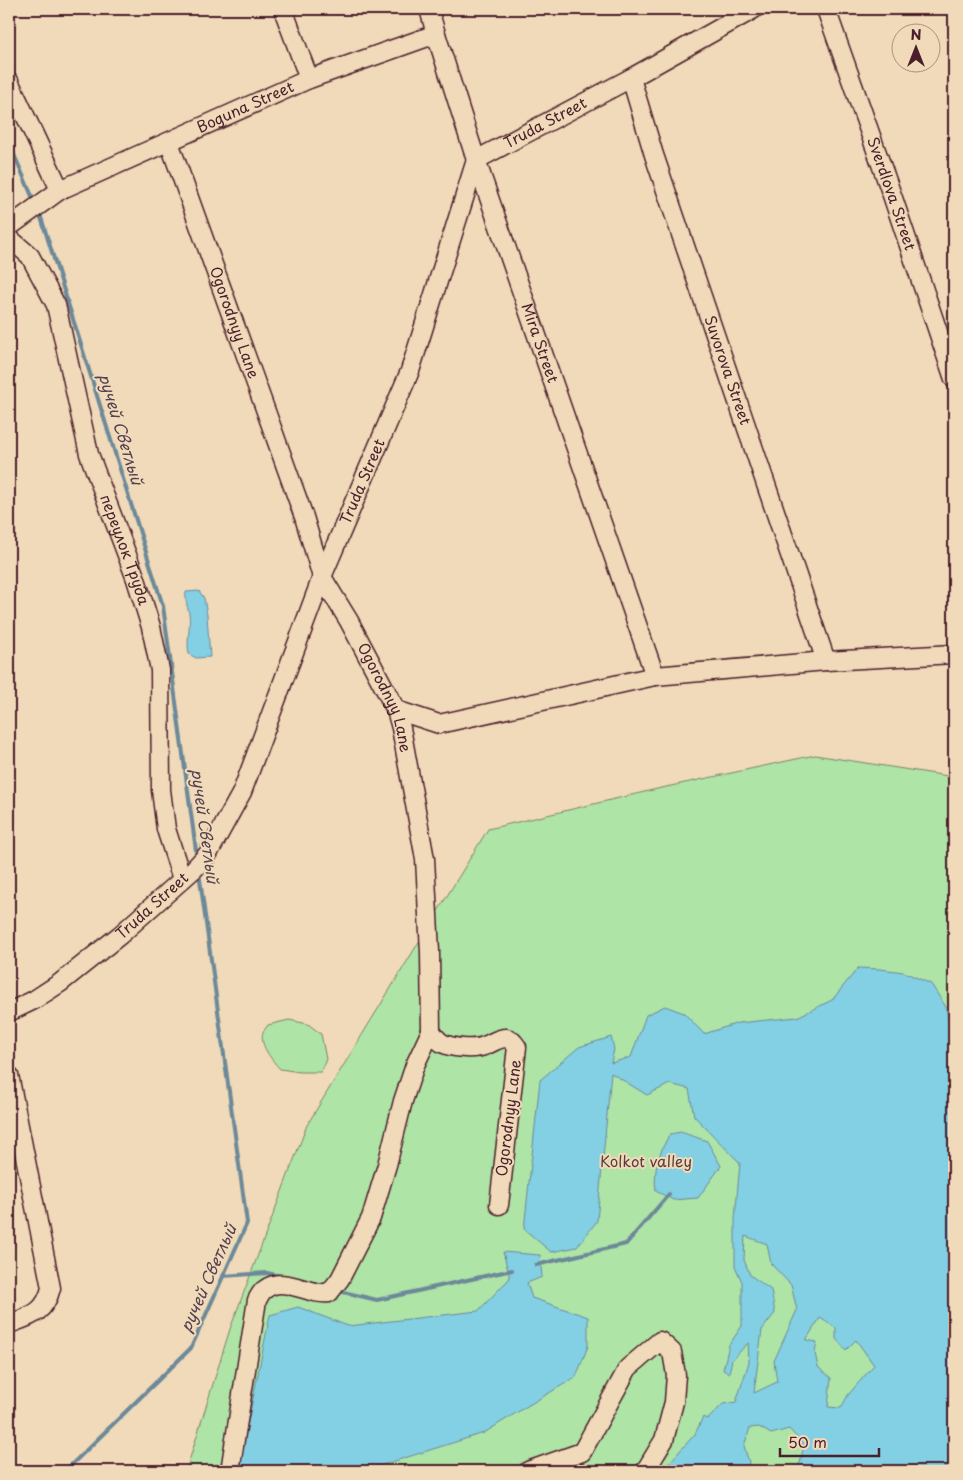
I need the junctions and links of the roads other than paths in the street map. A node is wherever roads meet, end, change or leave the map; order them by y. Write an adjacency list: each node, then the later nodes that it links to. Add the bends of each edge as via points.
1 (283, 9): 7 (street)
2 (429, 9): 5 (street, Mira Street)
3 (754, 9): 6 (street, Truda Street)
4 (826, 9): 14 (street, Sverdlova Street)
5 (436, 34): 7 (street, Boguna Street); 10 (street, Mira Street)
6 (631, 78): 10 (street, Truda Street); 17 (street, Suvorova Street, via 663,182)
7 (309, 79): 9 (street, Boguna Street)
8 (9, 81): 11 (street)
9 (169, 142): 11 (street, Boguna Street); 15 (street, Ogorodnyy Lane, via 304,517)
10 (476, 160): 15 (street, Truda Street, via 410,371); 18 (street, Mira Street)
11 (60, 190): 12 (street, Boguna Street)
12 (9, 227)
13 (9, 238): 20 (street, переулок Труда, via 30,256 56,306 88,454 151,627 160,670 161,790 166,829)
14 (954, 379)
15 (322, 577): 19 (street, Ogorodnyy Lane); 20 (street, Truda Street, via 242,792)
16 (954, 654): 17 (street)
17 (826, 661): 18 (street)
18 (656, 676): 19 (street, via 439,724)
19 (396, 710): 22 (street, Ogorodnyy Lane, via 425,859)
20 (194, 868): 21 (street, Truda Street, via 120,935 60,983)
21 (9, 1012)
22 (431, 1031): 25 (street, Ogorodnyy Lane, via 442,1044 472,1049 506,1038 517,1048); 27 (street, via 403,1101 371,1218 340,1279 329,1293 319,1294 291,1284 275,1285 263,1290 257,1300)
23 (9, 1076): 24 (street)
24 (16, 1146): 26 (street, via 50,1288 43,1307)
25 (499, 1205)
26 (9, 1324)
27 (230, 1471)
28 (528, 1471): 29 (street, via 582,1452 628,1368 660,1341 672,1352 676,1375 674,1402 664,1440)
29 (646, 1471)

